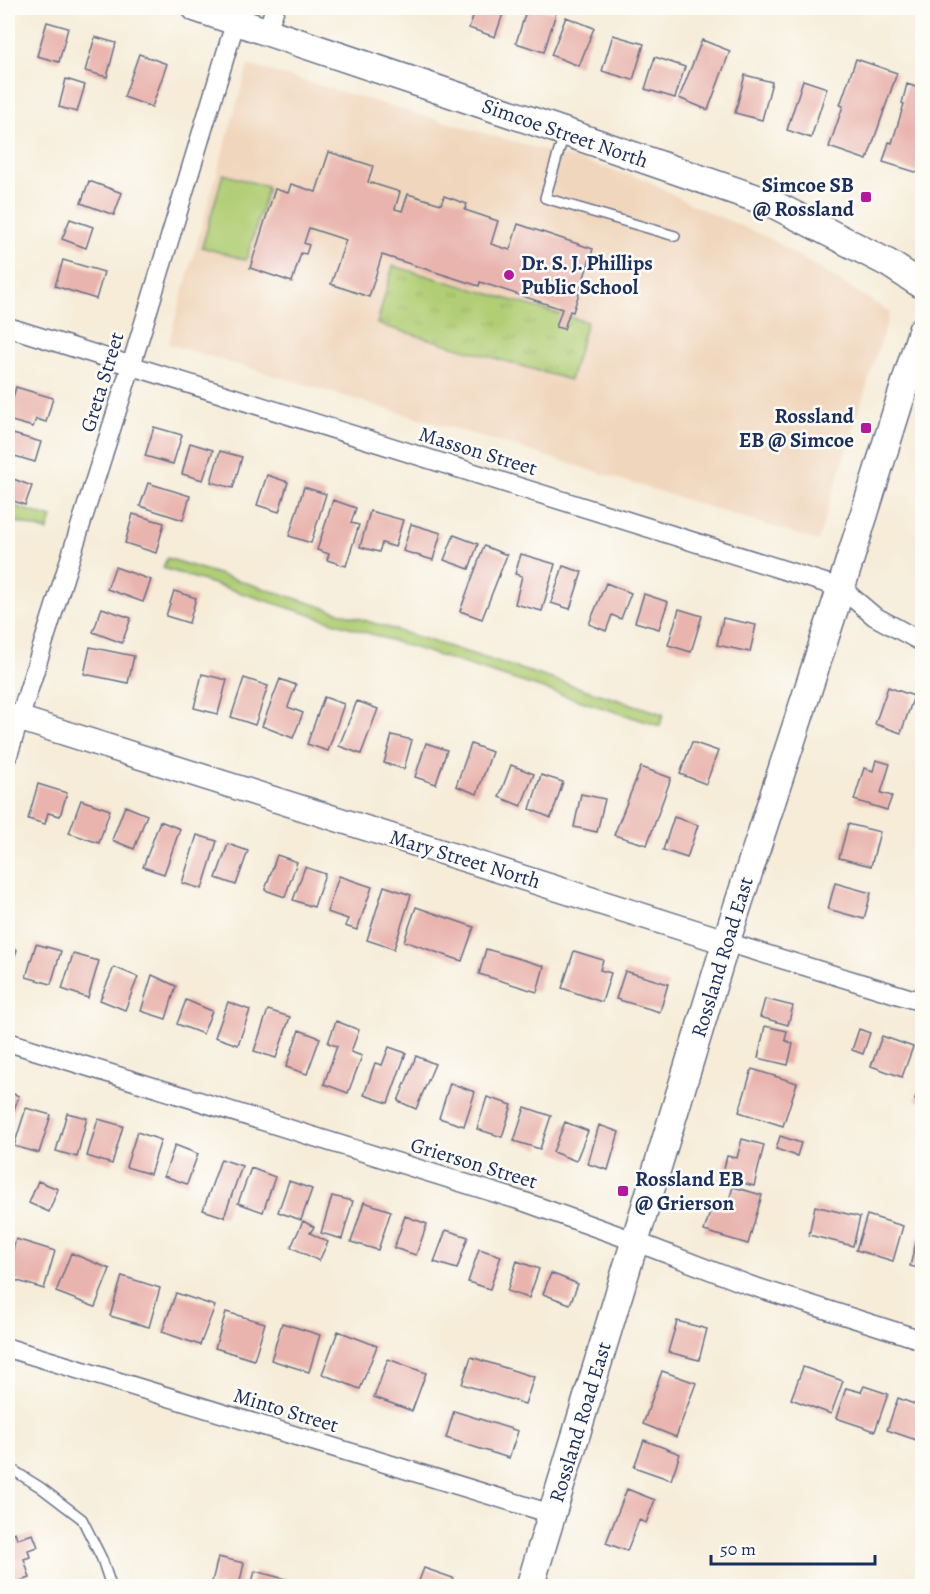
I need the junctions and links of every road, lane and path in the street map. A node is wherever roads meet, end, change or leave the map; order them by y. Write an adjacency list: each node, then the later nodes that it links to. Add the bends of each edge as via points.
1 (196, 8): 3 (main road, Simcoe Street North)
2 (271, 19): 3 (main road, Simcoe Street North); 4 (main road, Simcoe Street North)
3 (236, 20): 9 (street, Greta Street)
4 (565, 132): 5 (lane, via 545,198); 6 (main road, Simcoe Street North, via 773,204 888,263)
5 (675, 236)
6 (922, 285)
7 (8, 327): 9 (street, Masson Street)
8 (922, 330): 10 (main road, Rossland Road East)
9 (131, 366): 10 (street, Masson Street); 12 (street, Greta Street)
10 (842, 588): 11 (street, Masson Street, via 874,616); 14 (main road, Rossland Road East)
11 (922, 642)
12 (13, 717): 13 (street, Greta Street); 14 (street, Mary Street North)
13 (8, 755)
14 (726, 942): 15 (street, Mary Street North); 17 (main road, Rossland Road East)
15 (922, 1002)
16 (8, 1042): 17 (street, Grierson Street, via 525,1202)
17 (634, 1241): 18 (street, Grierson Street, via 749,1285); 21 (main road, Rossland Road East)
18 (922, 1340)
19 (8, 1348): 21 (street, Minto Street)
20 (8, 1467): 22 (lane, via 82,1519)
21 (552, 1514): 23 (main road, Rossland Road East)
22 (111, 1587)
23 (530, 1587)

